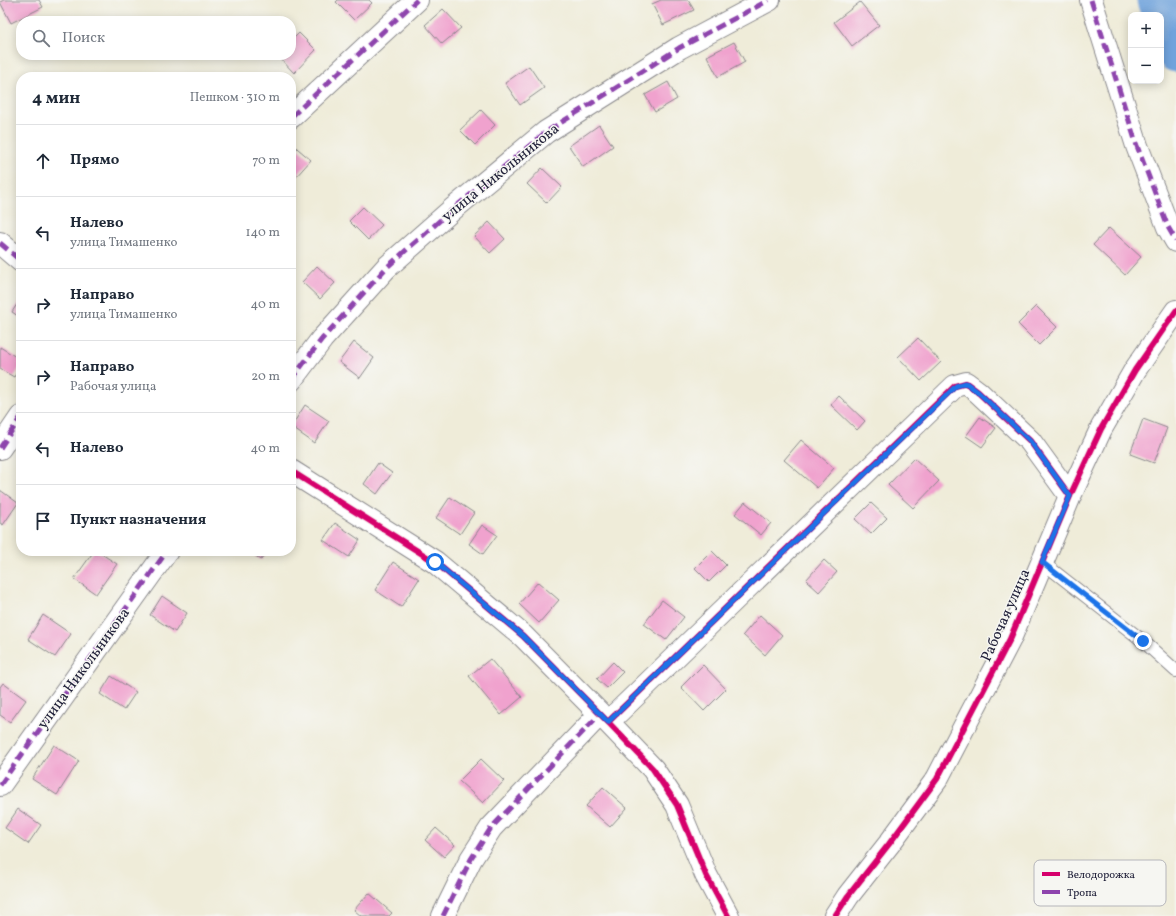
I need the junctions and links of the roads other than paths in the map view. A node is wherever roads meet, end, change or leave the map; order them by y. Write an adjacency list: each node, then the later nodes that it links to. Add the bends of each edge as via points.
1 (417, 0): 4 (street)
2 (769, 0): 9 (street, улица Никольникова, via 679,48 546,132 386,268 322,339)
3 (1091, 0): 5 (street, via 1137,146 1168,227)
4 (296, 112)
5 (1176, 241)
6 (0, 243): 7 (street)
7 (16, 257)
8 (1176, 311): 13 (street, Рабочая улица, via 1135,370 1101,429)
9 (296, 373)
10 (16, 424): 11 (street)
11 (0, 448)
12 (296, 474): 17 (street, via 435,562 523,636)
13 (1070, 496): 15 (street, Рабочая улица); 17 (street, via 1030,441 966,383 956,386)
14 (163, 556): 18 (street, улица Никольникова)
15 (1042, 562): 16 (lane, via 1143,641); 21 (street, Рабочая улица, via 1010,639 937,779)
16 (1176, 671)
17 (604, 718): 19 (street, via 491,828 471,859); 20 (street, via 653,769 677,805 706,875)
18 (0, 785)
19 (443, 916)
20 (728, 916)
21 (835, 916)

